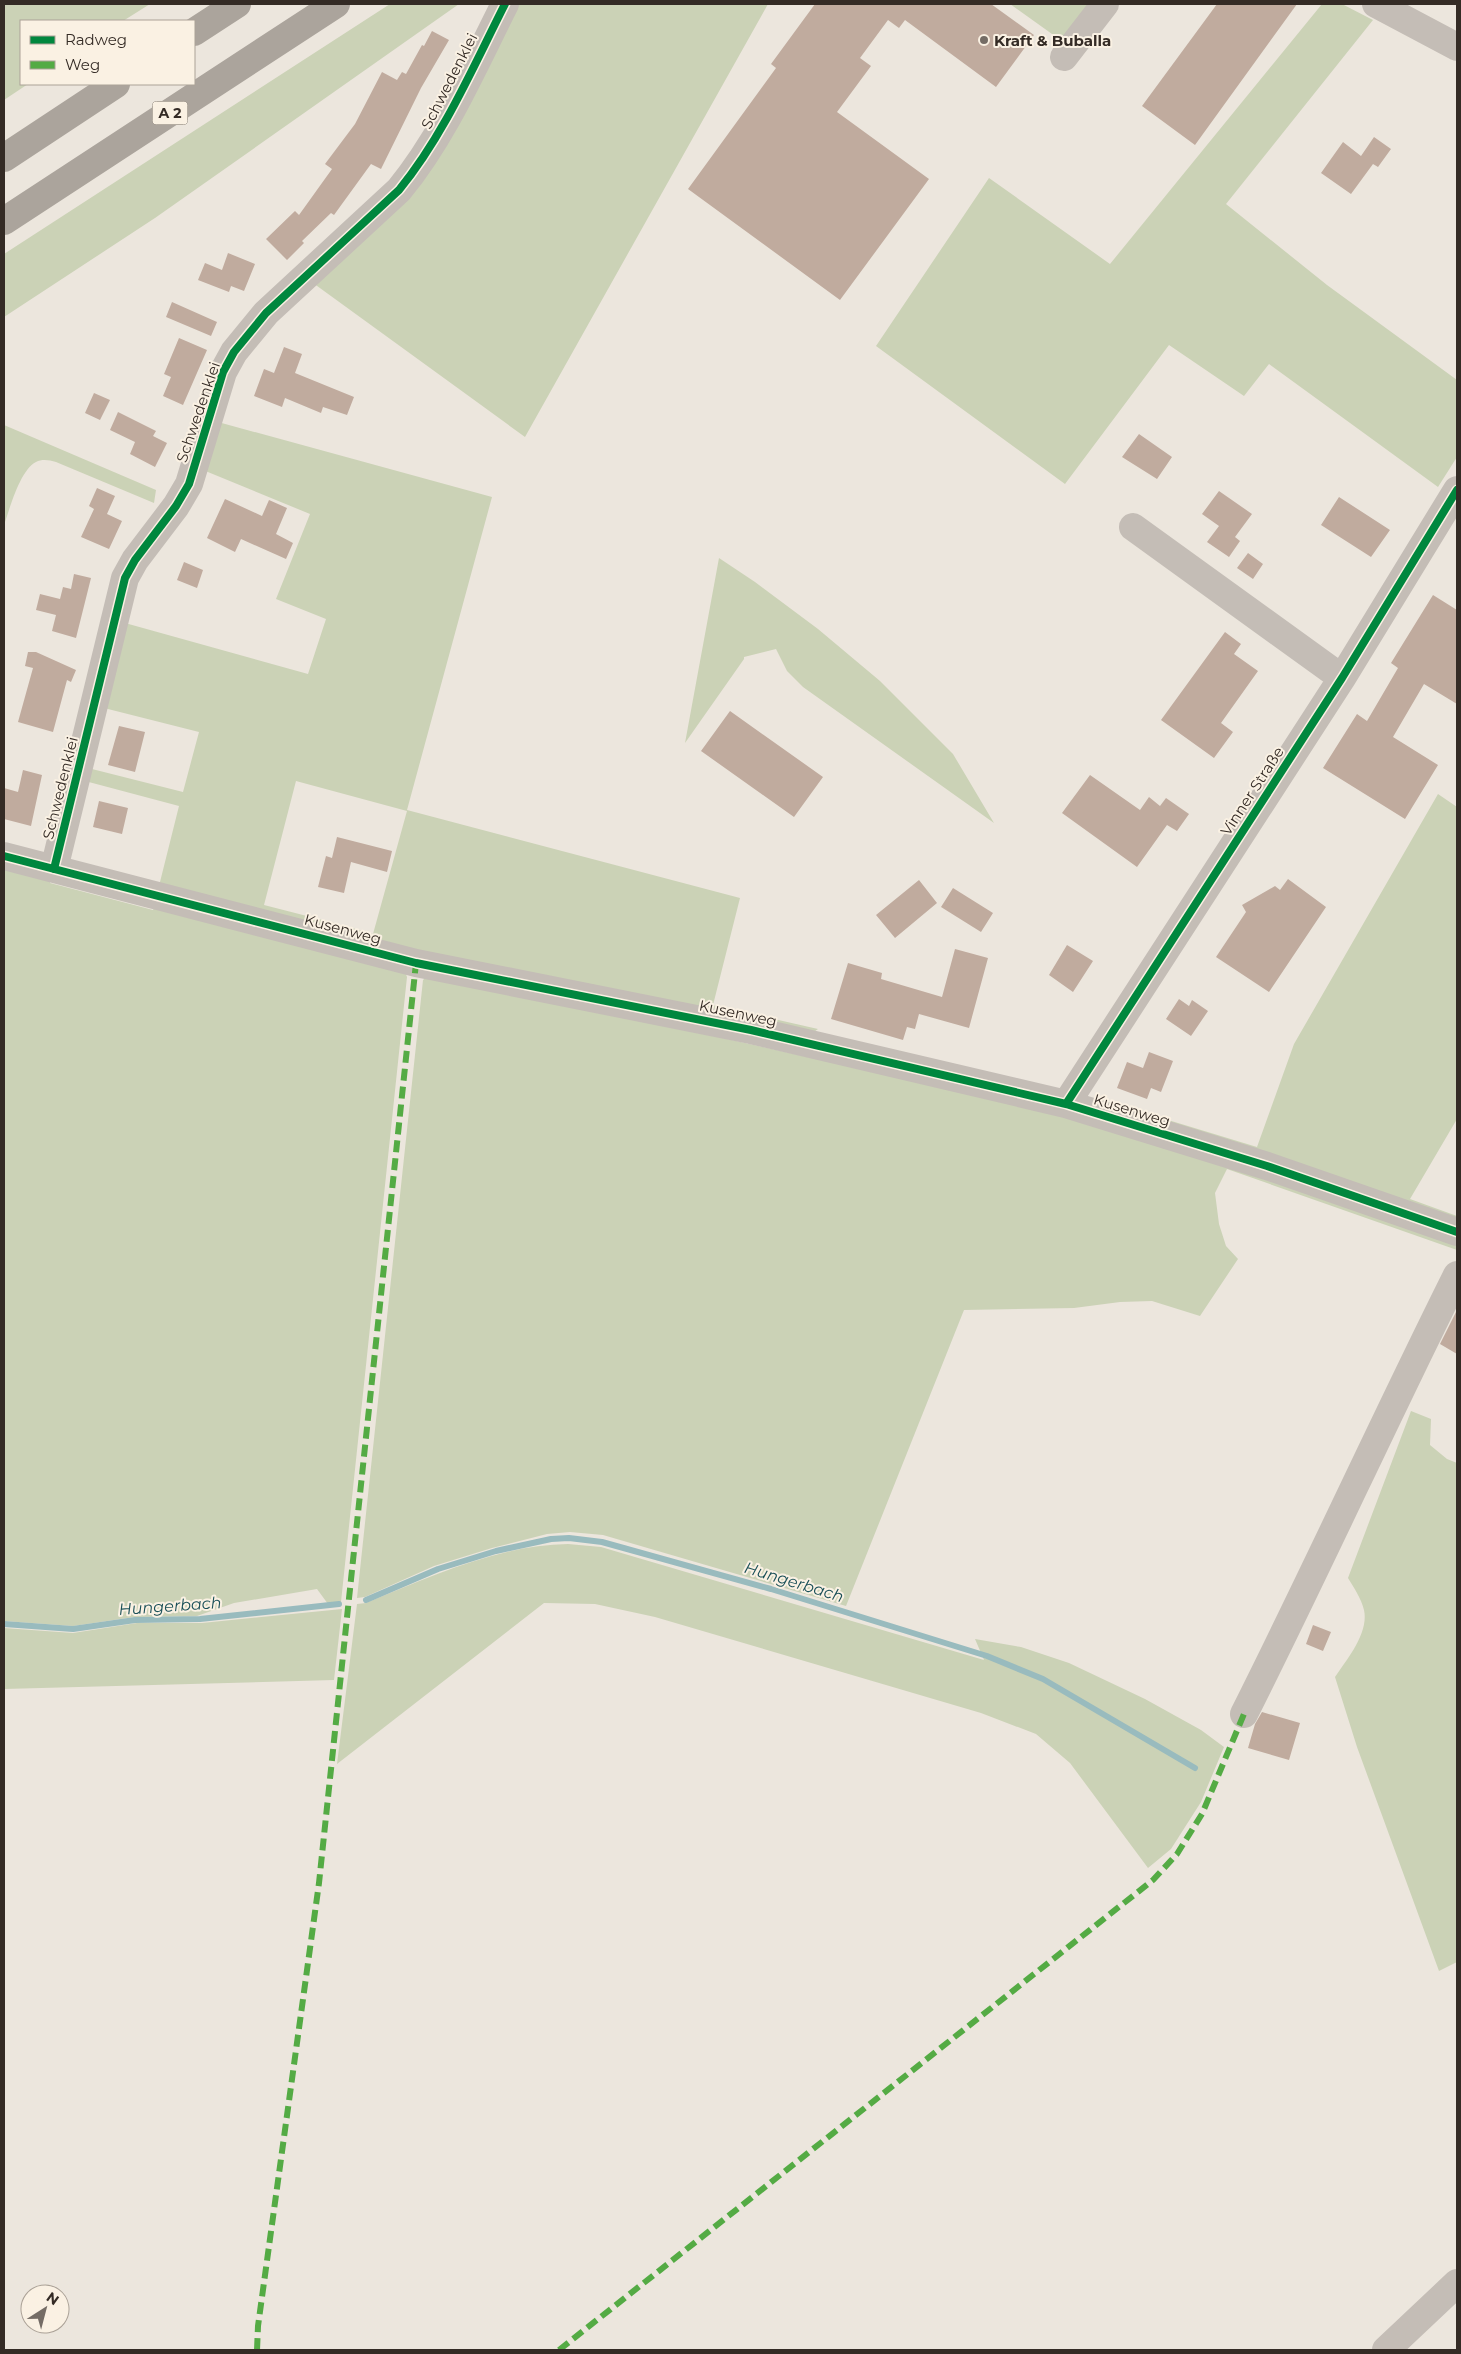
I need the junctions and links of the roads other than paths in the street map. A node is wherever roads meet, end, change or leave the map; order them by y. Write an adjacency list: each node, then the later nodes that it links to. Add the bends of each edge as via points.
1 (237, 4): 6 (highway)
2 (336, 4): 11 (highway, A 2)
3 (505, 4): 16 (street, Schwedenklei, via 435,140 416,169 399,190 266,313 234,352 223,372 188,484 126,578)
4 (1105, 4): 8 (street)
5 (1376, 4): 7 (street)
6 (195, 31)
7 (1457, 47)
8 (1064, 57)
9 (114, 85): 10 (highway)
10 (4, 158)
11 (4, 222)
12 (1457, 490): 14 (street, Vinner Straße)
13 (1133, 527): 14 (street)
14 (1342, 678): 17 (street, Vinner Straße)
15 (4, 856): 16 (street, Kusenweg)
16 (54, 869): 17 (street, Kusenweg, via 416,963 751,1030)
17 (1066, 1104): 18 (street, Kusenweg, via 1267,1166)
18 (1457, 1232)
19 (1457, 1276): 20 (street)
20 (1244, 1714)
21 (1457, 2283): 22 (street)
22 (1386, 2350)

